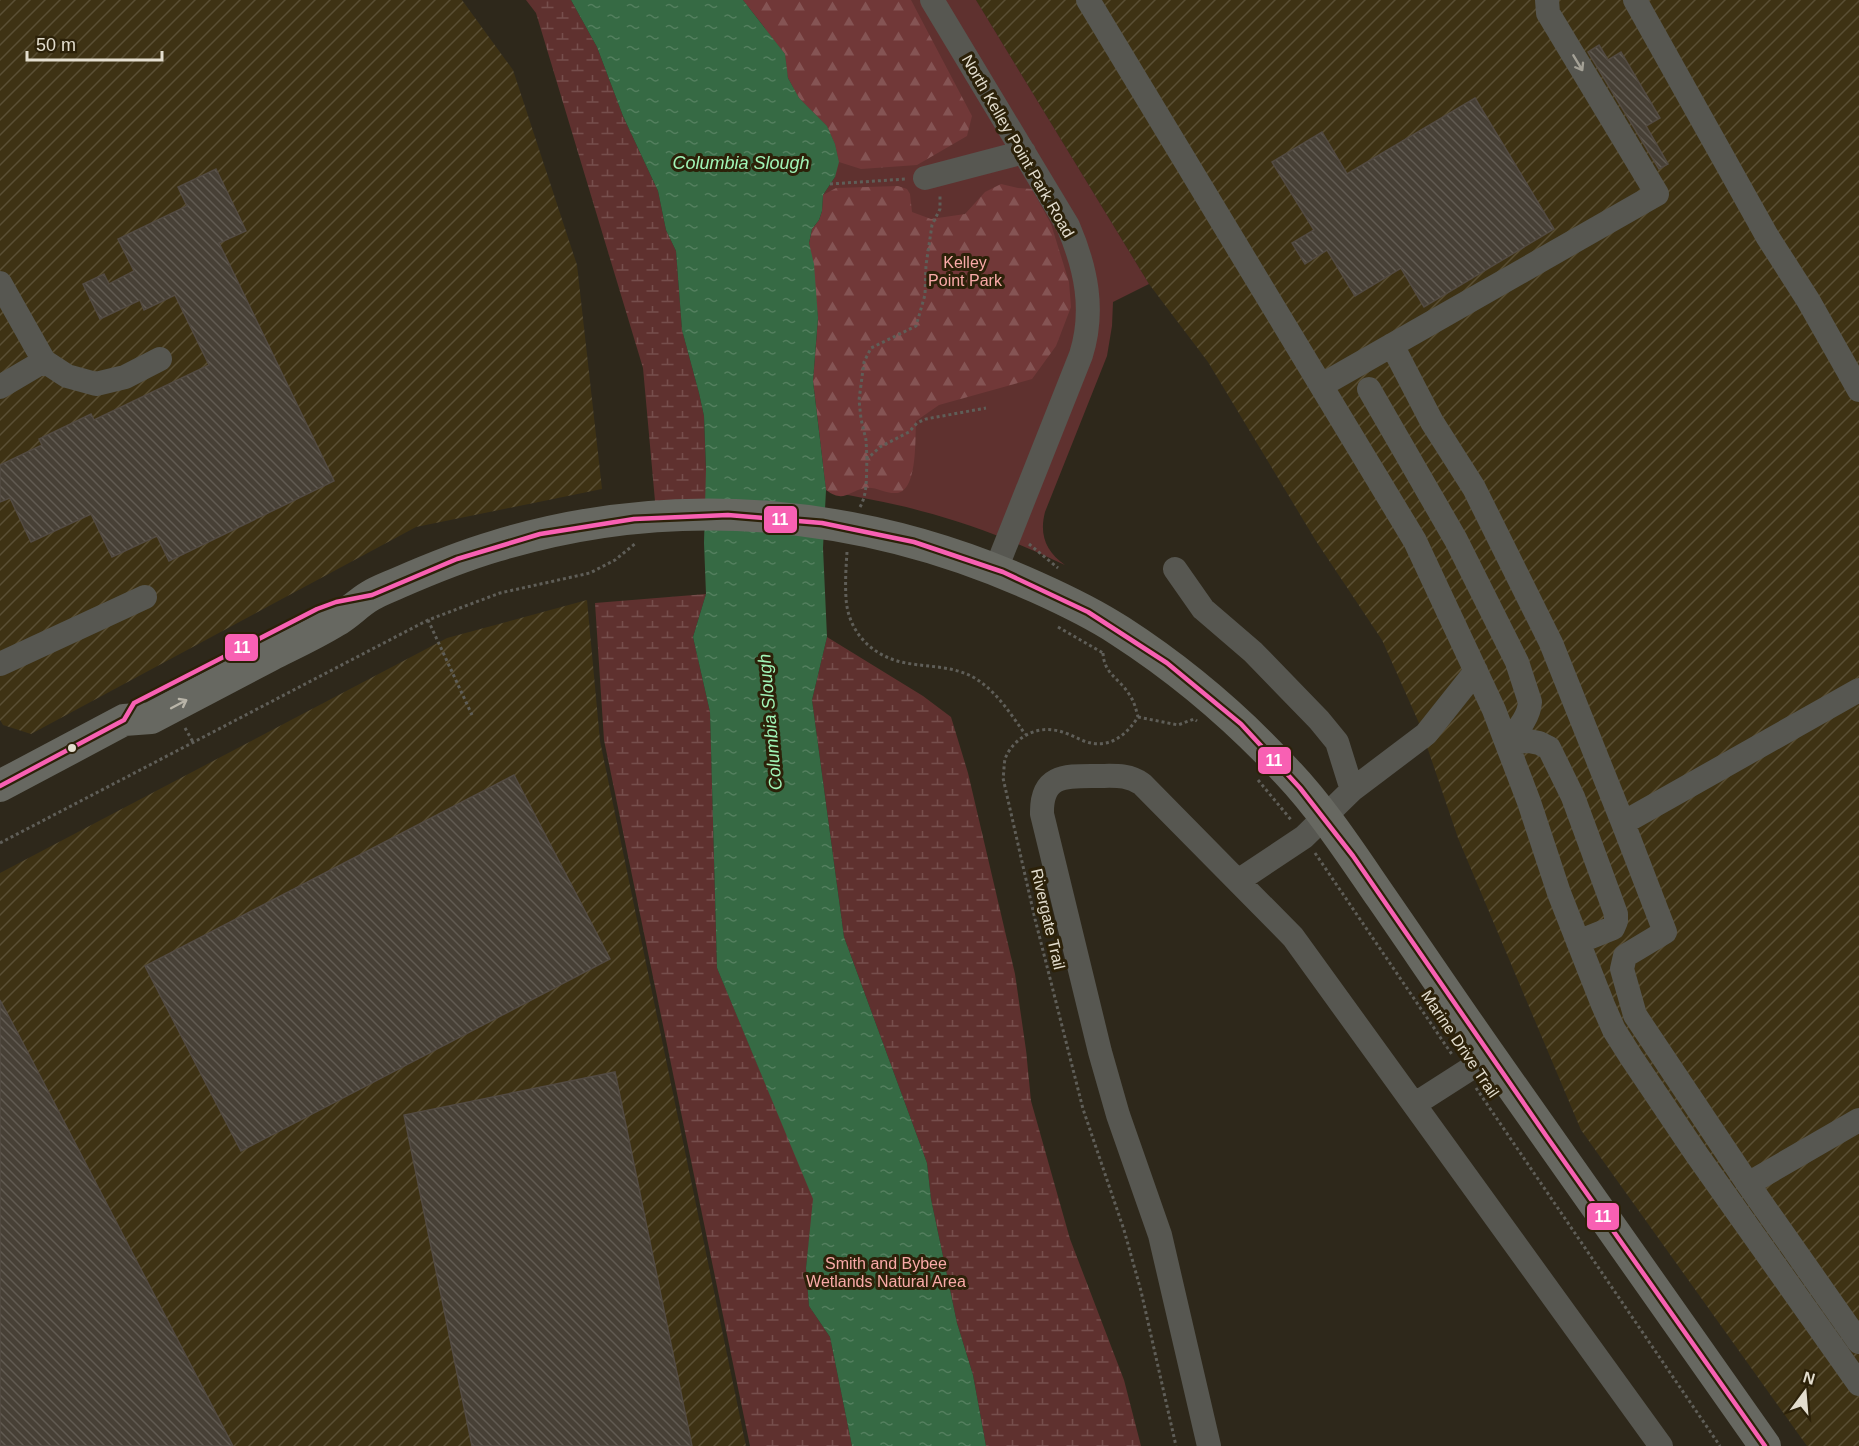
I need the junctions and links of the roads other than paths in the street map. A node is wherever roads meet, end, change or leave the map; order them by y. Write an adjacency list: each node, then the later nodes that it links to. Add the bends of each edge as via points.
1 (932, 0): 5 (street, North Kelley Point Park Road)
2 (1088, 0): 11 (street)
3 (1635, 0): 14 (street, via 1767,236)
4 (1547, 6): 8 (street, one-way to 8, via 1657,195)
5 (1024, 152): 6 (street); 15 (street, North Kelley Point Park Road, via 1078,249 1085,274 1088,315 1081,355)
6 (933, 176)
7 (0, 283): 10 (street)
8 (1392, 345): 11 (street); 24 (street, via 1432,423 1474,488 1551,643)
9 (160, 359): 10 (street, via 125,377 96,384 67,376)
10 (44, 361): 12 (street)
11 (1322, 385): 19 (street, via 1415,541)
12 (0, 387)
13 (1369, 389): 21 (street, via 1456,540 1517,662 1530,709)
14 (1859, 390)
15 (996, 569): 22 (main road, via 889,535 797,519 664,516 579,526 502,544 432,568 369,596 330,603 134,703 124,720); 25 (main road, via 1116,628 1178,671 1240,724 1293,778)
16 (1175, 569): 23 (street, via 1203,609 1253,652 1319,720 1336,742)
17 (145, 597): 18 (street)
18 (0, 664)
19 (1476, 671): 21 (street); 23 (street, via 1425,734)
20 (1859, 690): 24 (street)
21 (1507, 742): 27 (street); 27 (street, via 1529,741 1549,748 1573,797 1616,914 1613,928)
22 (2, 781)
23 (1352, 790): 25 (street)
24 (1623, 823): 31 (street, via 1665,932 1625,956 1622,969 1635,1015)
25 (1314, 827): 26 (street); 28 (main road)
26 (1238, 881): 29 (street, via 1293,937); 34 (street, via 1132,777 1065,776 1054,781 1045,793 1042,814 1100,1052 1160,1235)
27 (1578, 942): 33 (street, via 1603,1005 1631,1057)
28 (1491, 1056): 29 (street); 36 (main road)
29 (1415, 1104): 35 (street)
30 (1859, 1120): 31 (street)
31 (1748, 1184): 32 (street)
32 (1859, 1342)
33 (1859, 1384)
34 (1209, 1446)
35 (1660, 1446)
36 (1765, 1446)

